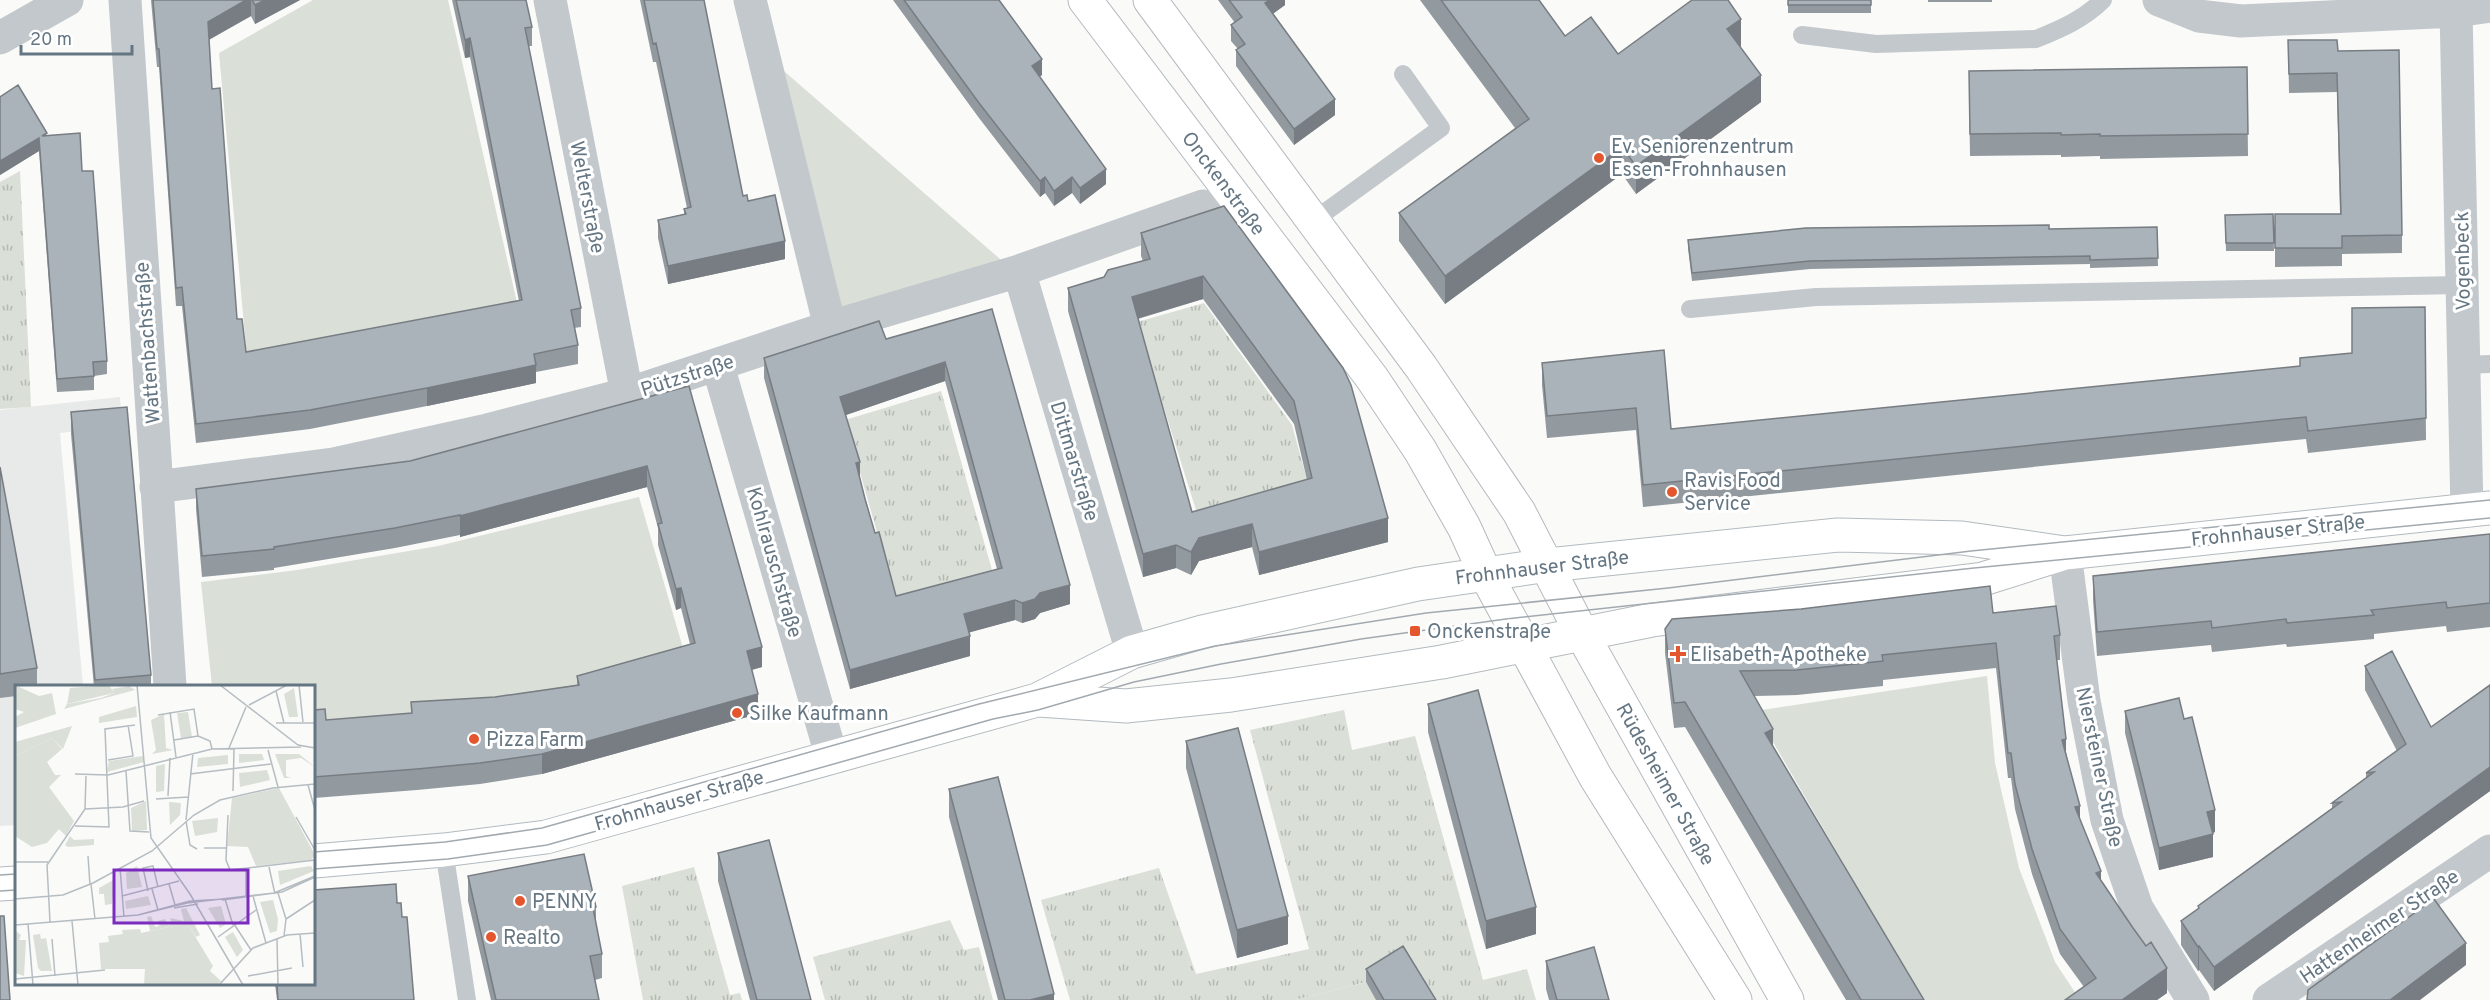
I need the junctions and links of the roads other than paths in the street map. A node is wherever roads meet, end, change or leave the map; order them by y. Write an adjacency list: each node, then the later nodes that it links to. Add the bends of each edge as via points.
1 (67, 0): 12 (street)
2 (125, 0): 23 (street, Wattenbachstraße)
3 (550, 0): 22 (street, Welterstraße)
4 (750, 0): 19 (street)
5 (1085, 0): 27 (main road, Onckenstraße, via 1372,378 1420,450)
6 (1150, 0): 15 (main road)
7 (2103, 0): 11 (lane, via 2060,30 2036,39 1876,44)
8 (2159, 0): 10 (street, via 2199,16 2241,21)
9 (2490, 6): 10 (street)
10 (2456, 11): 17 (street, Vogenbeck)
11 (1802, 34)
12 (0, 38)
13 (1403, 74): 15 (lane, via 1442,128)
14 (1203, 206): 16 (street, Pützstraße)
15 (1313, 221): 26 (main road, via 1465,430 1519,512)
16 (1019, 271): 19 (street, Pützstraße); 30 (street, Dittmarstraße)
17 (2462, 285): 18 (lane, via 1816,297); 20 (street, Vogenbeck)
18 (1690, 309)
19 (830, 327): 21 (street, Pützstraße)
20 (2477, 364): 24 (street, Vogenbeck)
21 (718, 366): 22 (street, Pützstraße); 33 (street, Kohlrauschstraße)
22 (627, 394): 23 (street, Pützstraße, via 333,464)
23 (156, 487): 31 (street, Wattenbachstraße)
24 (2478, 509): 25 (main road, Frohnhauser Straße)
25 (2066, 553): 26 (main road, Frohnhauser Straße, via 1962,538 1838,535); 28 (main road, Frohnhauser Straße, via 1983,579 1652,621); 42 (street, Niersteiner Straße, via 2084,701 2107,820 2137,908)
26 (1548, 565): 27 (main road, Frohnhauser Straße); 28 (main road, Rüdesheimer Straße)
27 (1485, 573): 29 (main road, Onckenstraße); 30 (main road, Frohnhauser Straße, via 1213,629)
28 (1582, 634): 29 (main road, Frohnhauser Straße); 41 (main road, Rüdesheimer Straße)
29 (1526, 645): 32 (main road, Frohnhauser Straße, via 1231,695 1126,706); 40 (main road, via 1600,784)
30 (1132, 652): 32 (main road, Frohnhauser Straße)
31 (170, 685)
32 (1037, 700): 33 (main road, Frohnhauser Straße)
33 (832, 758): 34 (main road, Frohnhauser Straße, via 546,837)
34 (444, 850): 36 (main road, Frohnhauser Straße); 39 (lane)
35 (2490, 851): 43 (street, Hattenheimer Straße)
36 (315, 861)
37 (15, 883): 38 (main road)
38 (0, 884)
39 (466, 1000)
40 (1735, 1000)
41 (1787, 1000)
42 (2193, 1000)
43 (2269, 1000)

